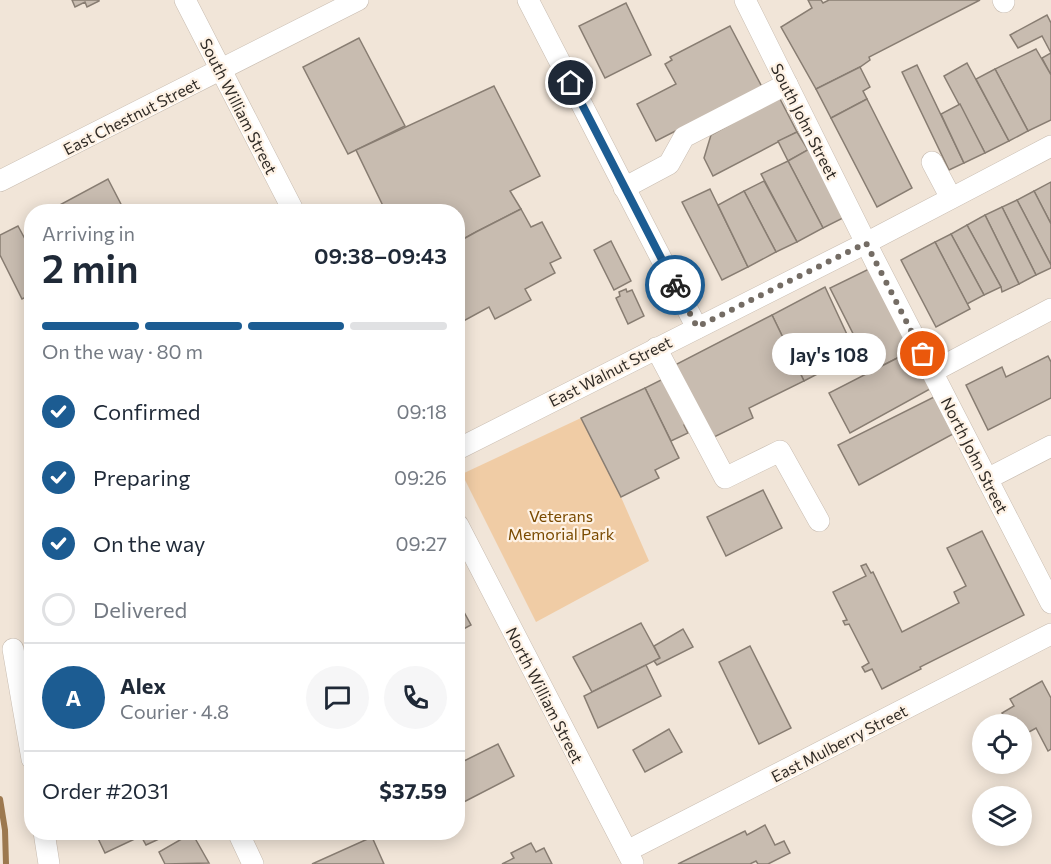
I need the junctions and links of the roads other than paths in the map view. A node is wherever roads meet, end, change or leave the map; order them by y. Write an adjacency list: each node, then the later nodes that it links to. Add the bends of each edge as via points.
1 (184, 0): 5 (street, South William Street)
2 (358, 0): 5 (street, East Chestnut Street)
3 (528, 0): 10 (street)
4 (745, 0): 6 (street, South John Street)
5 (220, 70): 9 (street, East Chestnut Street); 12 (street, South William Street)
6 (787, 84): 10 (street, via 684,137 669,164); 13 (street, South John Street)
7 (1051, 146): 11 (street, East Walnut Street)
8 (932, 162): 11 (street)
9 (0, 182)
10 (624, 188): 15 (street)
11 (951, 198): 13 (street, East Walnut Street)
12 (290, 204)
13 (866, 243): 15 (street, East Walnut Street); 17 (street, North John Street)
14 (1051, 309): 17 (street)
15 (697, 327): 16 (street, East Walnut Street)
16 (656, 348): 18 (street, East Walnut Street); 21 (street, via 724,478 780,451)
17 (932, 372): 20 (street, North John Street)
18 (465, 445)
19 (1051, 446): 20 (street)
20 (987, 478): 23 (street, North John Street)
21 (819, 521)
22 (465, 539): 29 (street, North William Street)
23 (1051, 603)
24 (1051, 634): 29 (street, East Mulberry Street)
25 (15, 648): 26 (street)
26 (24, 707)
27 (45, 840): 30 (street)
28 (242, 840): 31 (street)
29 (630, 858)
30 (49, 864)
31 (253, 864)

